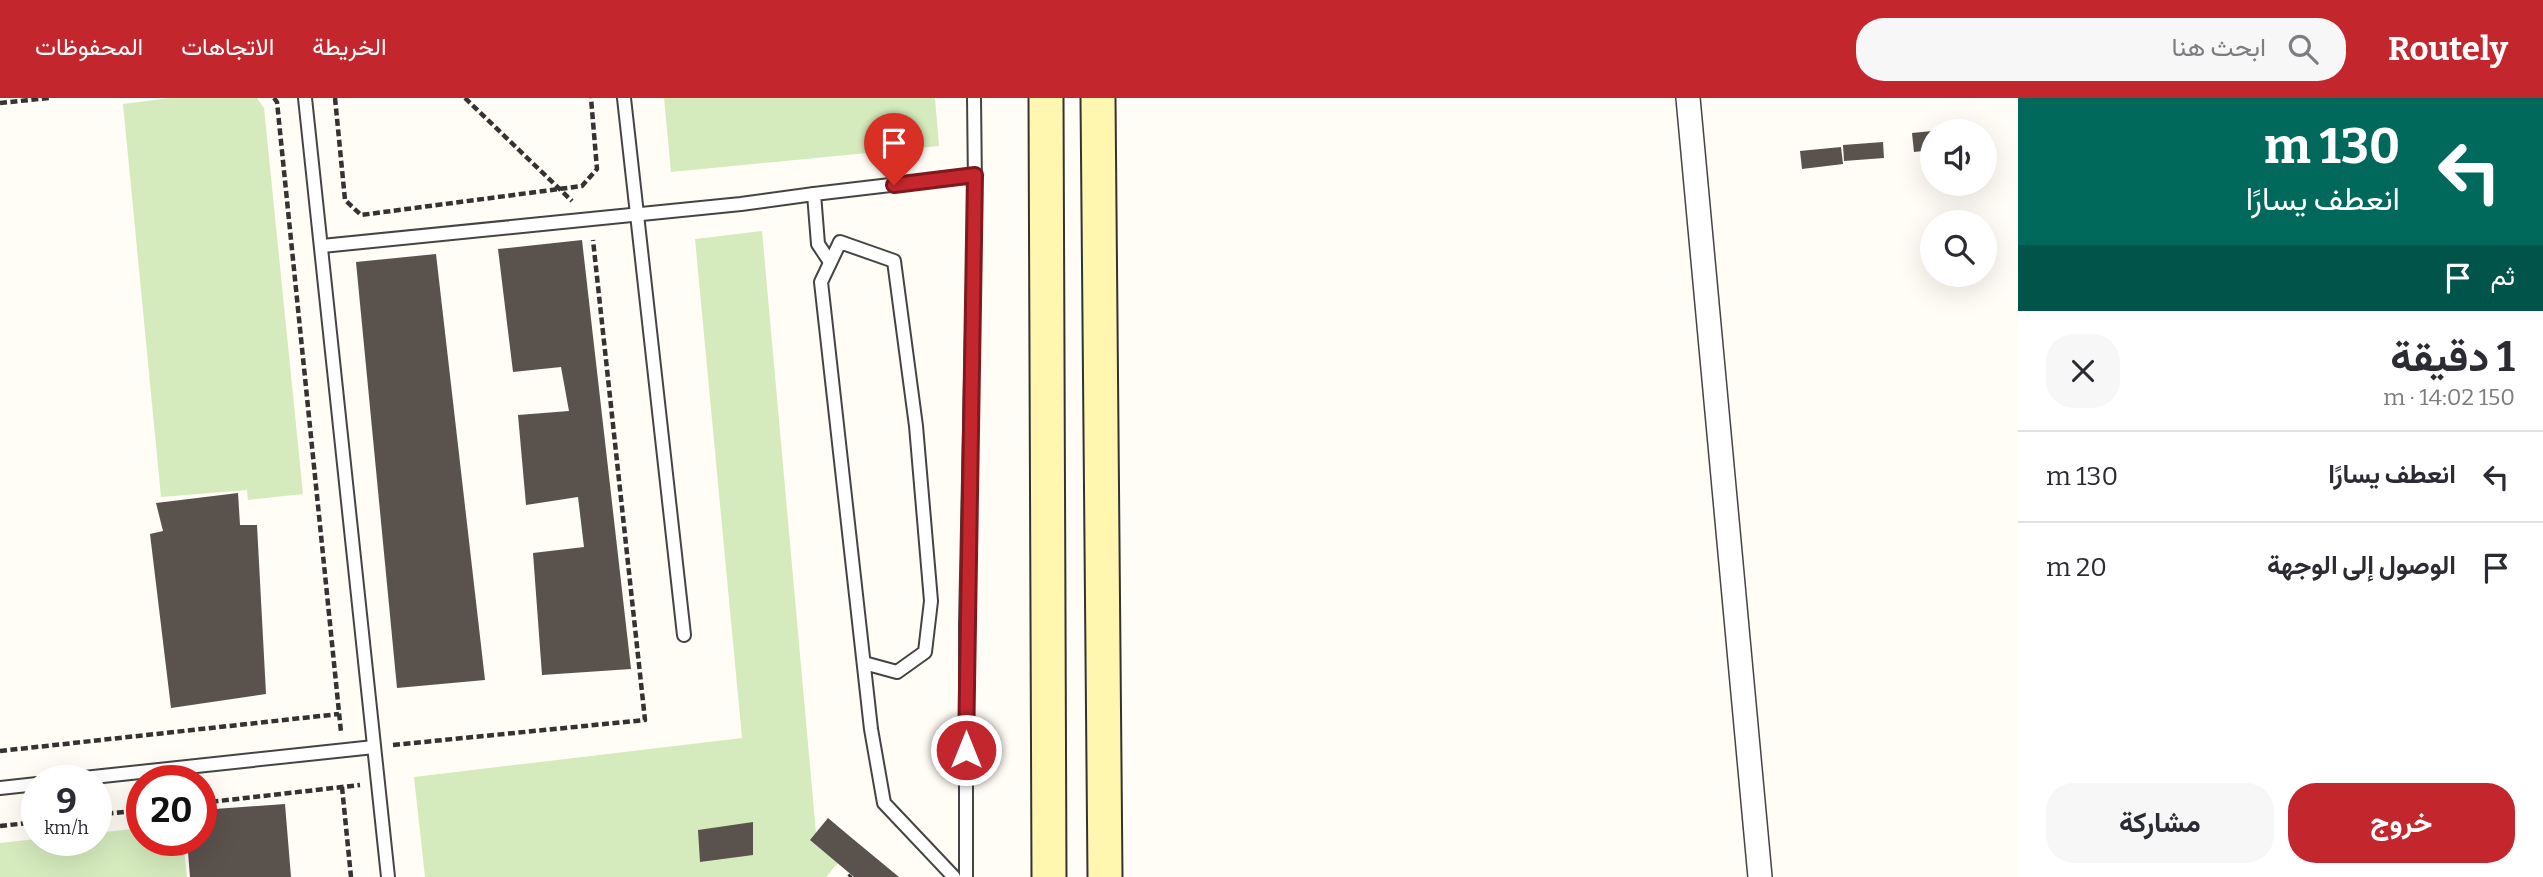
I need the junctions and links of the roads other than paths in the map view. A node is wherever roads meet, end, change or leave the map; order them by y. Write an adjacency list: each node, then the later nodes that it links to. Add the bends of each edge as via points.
1 (305, 98): 10 (lane)
2 (624, 98): 9 (lane)
3 (974, 98): 7 (lane)
4 (1046, 98): 21 (main road)
5 (1098, 98): 22 (main road)
6 (1688, 98): 23 (street)
7 (975, 175): 8 (lane); 20 (lane)
8 (814, 194): 9 (lane); 11 (lane, via 818,244)
9 (637, 215): 10 (lane); 12 (lane)
10 (322, 246): 14 (lane)
11 (830, 262): 13 (lane, via 821,282); 13 (lane, via 840,242 894,261 916,426 931,601 925,652 897,672)
12 (684, 635)
13 (864, 663): 19 (lane, via 884,803)
14 (374, 747): 15 (lane); 18 (lane)
15 (112, 775)
16 (21, 785): 17 (lane)
17 (0, 788)
18 (388, 877)
19 (954, 877)
20 (966, 877)
21 (1049, 877)
22 (1105, 877)
23 (1760, 877)

